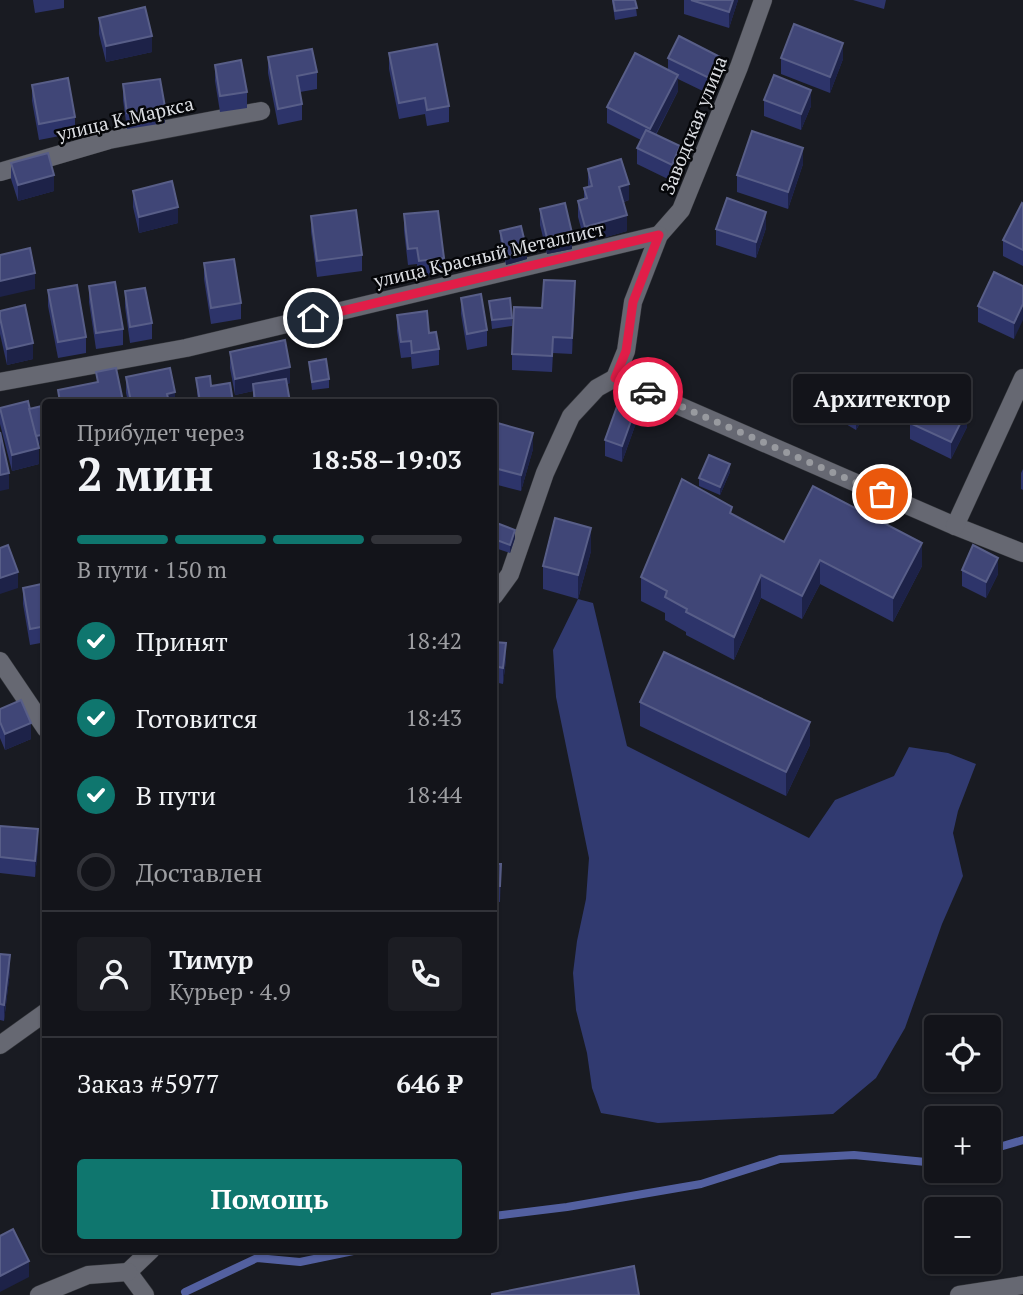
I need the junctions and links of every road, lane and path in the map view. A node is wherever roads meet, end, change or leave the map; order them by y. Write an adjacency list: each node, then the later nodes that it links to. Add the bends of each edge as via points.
1 (762, 0): 4 (street, Заводская улица, via 681,210)
2 (261, 111): 3 (street, улица К.Маркса, via 109,140)
3 (0, 172)
4 (659, 235): 5 (street, Заводская улица, via 633,302 626,351); 7 (street, улица Красный Металлист, via 186,348)
5 (615, 378): 8 (street); 10 (street, via 597,388 571,416 545,473 510,574)
6 (1023, 378): 8 (street)
7 (0, 382)
8 (955, 526): 9 (street)
9 (1023, 553)
10 (497, 592)
11 (0, 660): 12 (street)
12 (42, 723)
13 (42, 1015): 14 (street)
14 (0, 1045)
15 (148, 1253): 16 (street)
16 (128, 1272): 18 (street, via 88,1275); 19 (street)
17 (1023, 1285): 20 (street)
18 (39, 1295)
19 (145, 1295)
20 (960, 1295)

